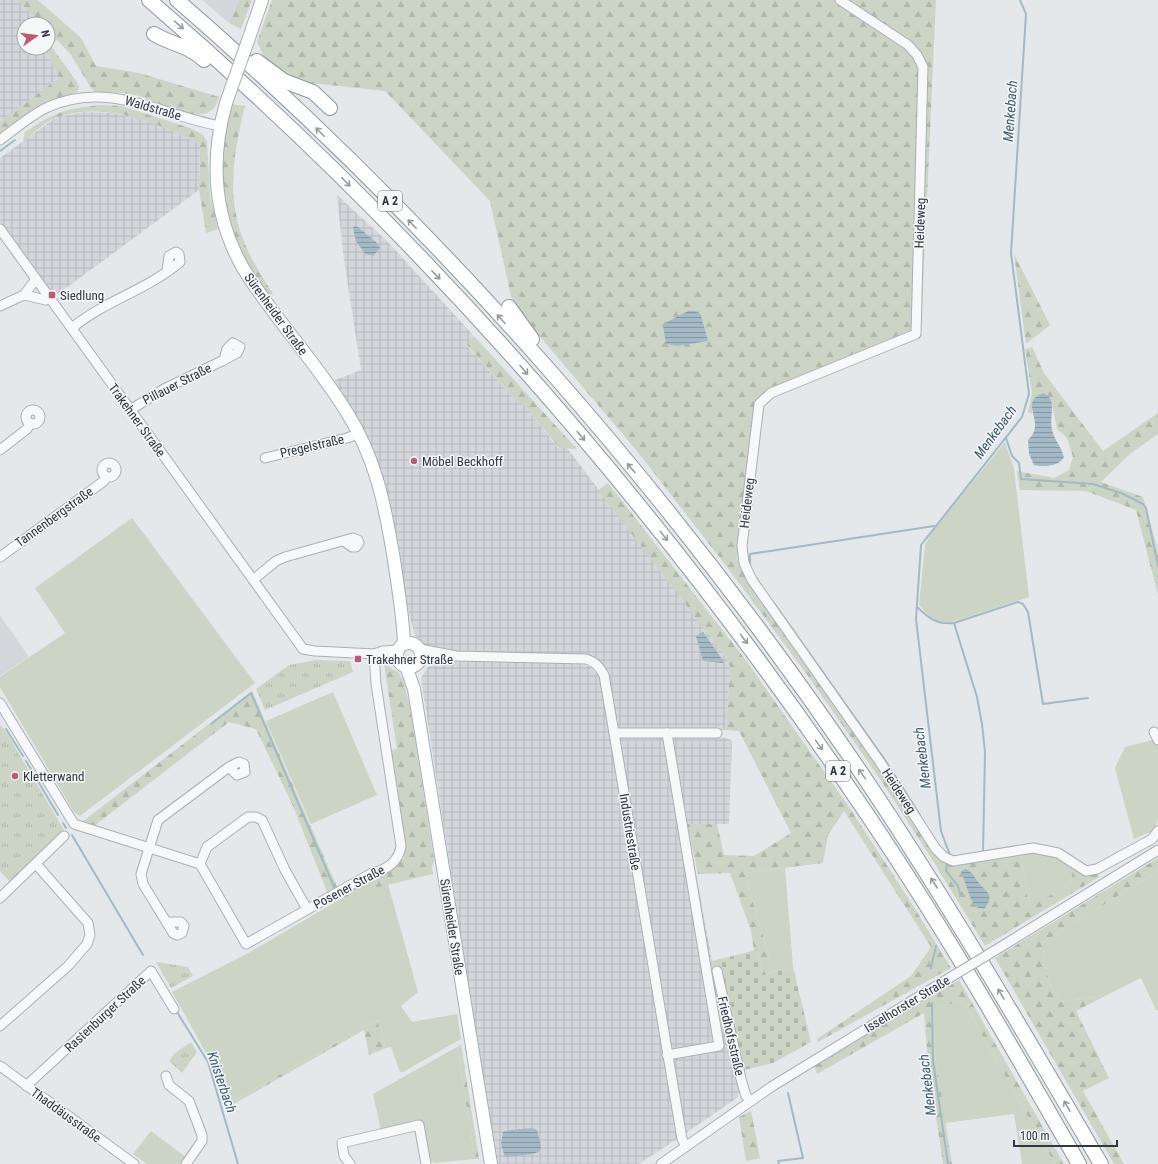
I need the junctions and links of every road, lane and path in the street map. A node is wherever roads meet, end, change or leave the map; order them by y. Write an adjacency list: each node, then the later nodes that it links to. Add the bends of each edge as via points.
1 (149, 0): 7 (highway, A 2, one-way to 7)
2 (176, 0): 6 (highway, A 2)
3 (262, 0): 9 (main road, Sürenheider Straße, bridge)
4 (840, 0): 37 (street, Heideweg, via 908,45 923,67 916,334 771,393 759,404 742,546 744,563 752,580 880,762 936,849 944,856 953,860 1032,848 1058,853 1086,871 1097,869 1152,839)
5 (154, 34): 7 (highway, via 188,48 244,94)
6 (224, 42): 8 (highway, via 234,41 268,71 313,92); 20 (highway, A 2, one-way to 6, via 386,196)
7 (258, 97): 61 (highway, A 2, one-way to 61, via 370,206 506,350 556,406 710,594 784,694 922,898)
8 (330, 108)
9 (220, 126): 10 (street, Waldstraße, via 182,117 137,101 87,97 48,107); 23 (main road, Sürenheider Straße, via 215,164 218,194 224,224 236,254 253,284 342,405)
10 (0, 140)
11 (0, 229): 13 (street, Trakehner Straße)
12 (167, 271): 18 (street, via 85,317)
13 (36, 280): 14 (street); 15 (street, Trakehner Straße)
14 (24, 295): 15 (street); 16 (street)
15 (50, 299): 18 (street, Trakehner Straße)
16 (0, 306)
17 (509, 307): 20 (highway, via 516,320 546,356)
18 (72, 328): 21 (street, Trakehner Straße)
19 (224, 360): 21 (street, Pillauer Straße, via 164,389)
20 (546, 368): 62 (highway, A 2, one-way to 20, via 937,888 834,733 656,498)
21 (130, 410): 29 (street, Trakehner Straße)
22 (30, 423): 24 (street, via 27,429)
23 (358, 434): 25 (street, Pregelstraße); 31 (main road, Sürenheider Straße, via 381,489)
24 (0, 450)
25 (265, 458)
26 (106, 477): 28 (street, Tannenbergstraße)
27 (344, 541): 29 (street, via 285,556 276,560)
28 (0, 557)
29 (253, 580): 30 (street, Trakehner Straße, via 303,649)
30 (375, 654): 31 (street, Trakehner Straße, via 383,658); 44 (street, Posener Straße, via 376,684 401,846 400,855 386,869 372,873)
31 (409, 654): 33 (street, Industriestraße, via 586,659 594,662 604,675); 59 (main road, Sürenheider Straße)
32 (0, 703): 39 (street, via 74,824)
33 (614, 732): 34 (street); 49 (street, Industriestraße)
34 (667, 733): 35 (street); 49 (street, via 720,1046)
35 (717, 733)
36 (229, 767): 39 (street, via 158,820)
37 (1158, 831)
38 (64, 836): 41 (street)
39 (149, 848): 42 (street); 45 (street, via 141,874 143,884)
40 (1158, 850): 53 (street, Isselhorster Straße, bridge)
41 (36, 864): 43 (street); 48 (street, via 88,923 90,935 87,944 68,966)
42 (200, 864): 44 (street, Posener Straße, via 246,944); 44 (street, via 206,847 248,817 256,817 262,820 267,829 285,870)
43 (0, 898)
44 (307, 909)
45 (167, 922)
46 (717, 971): 53 (street, Friedhofsstraße, via 741,1080 746,1096)
47 (174, 1009): 52 (street, Rastenburger Straße, via 151,971)
48 (0, 1026)
49 (667, 1055): 54 (street, Industriestraße, via 682,1139)
50 (0, 1066): 52 (street, Thaddäusstraße)
51 (166, 1076): 56 (street, via 169,1085 189,1101 202,1135 202,1141)
52 (26, 1086): 55 (street, Thaddäusstraße)
53 (750, 1100): 54 (street, Isselhorster Straße)
54 (686, 1146): 60 (street, Isselhorster Straße)
55 (134, 1164)
56 (186, 1164)
57 (350, 1164): 58 (street, via 344,1156 342,1143 419,1125)
58 (426, 1164)
59 (490, 1164)
60 (661, 1164)
61 (1080, 1164)
62 (1101, 1164)

